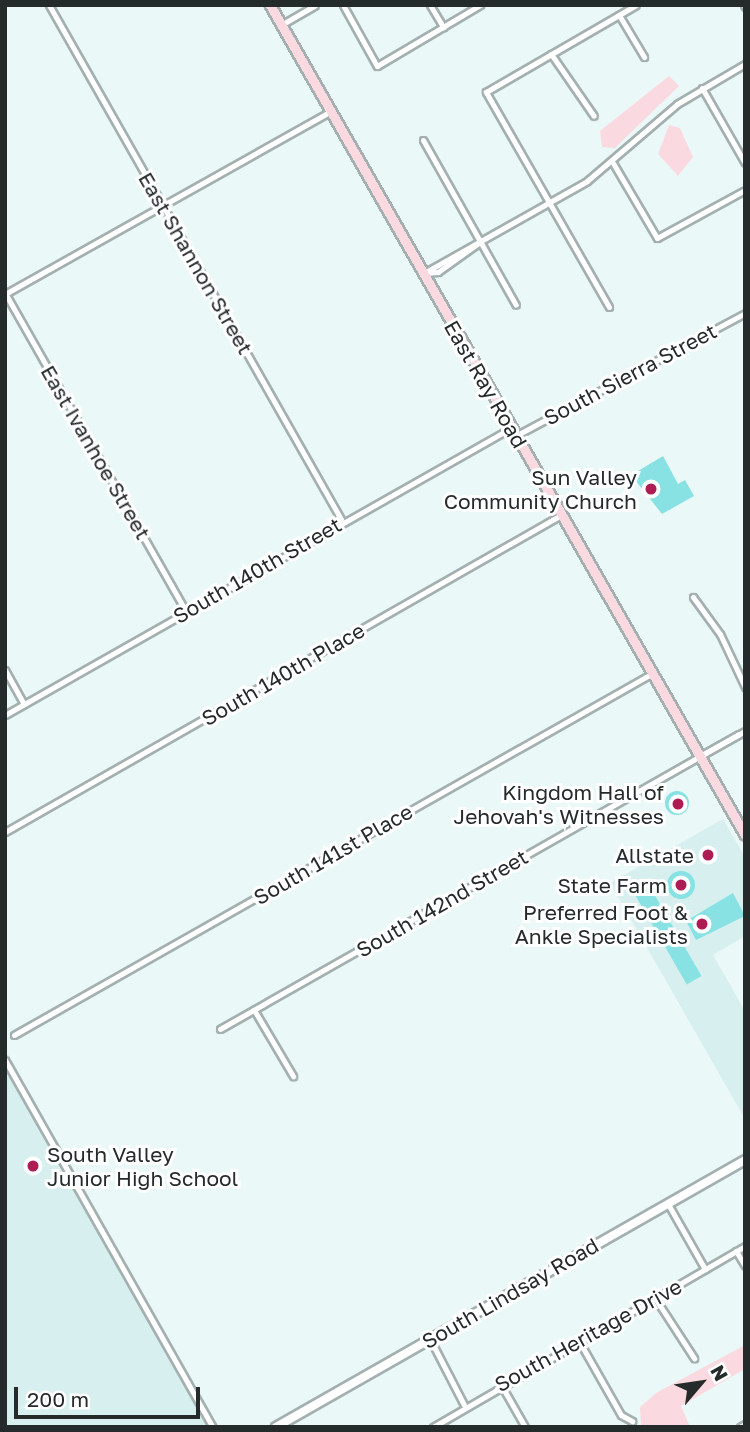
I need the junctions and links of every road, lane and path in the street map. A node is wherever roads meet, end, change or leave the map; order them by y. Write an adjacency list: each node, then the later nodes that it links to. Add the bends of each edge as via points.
1 (49, 5): 22 (street, East Shannon Street)
2 (270, 5): 9 (main road, East Ray Road)
3 (315, 5): 9 (street)
4 (343, 5): 10 (street, via 377,66)
5 (430, 5): 10 (street)
6 (480, 5): 10 (street)
7 (636, 5): 8 (street)
8 (619, 15): 11 (street); 12 (street)
9 (281, 25): 15 (main road, East Ray Road)
10 (443, 27)
11 (551, 54): 16 (street); 21 (street, via 486,92)
12 (644, 57)
13 (745, 64): 14 (street)
14 (702, 88): 18 (street); 19 (street)
15 (331, 111): 22 (street); 24 (main road, East Ray Road)
16 (594, 116)
17 (423, 140): 23 (street)
18 (613, 163): 20 (street, via 657,238); 21 (street)
19 (745, 163)
20 (745, 190)
21 (550, 204): 23 (street); 27 (street)
22 (163, 205): 25 (street); 31 (street, East Shannon Street)
23 (480, 242): 24 (street); 26 (street)
24 (424, 273): 29 (main road, East Ray Road)
25 (5, 294): 33 (street, East Ivanhoe Street)
26 (516, 304)
27 (609, 307)
28 (745, 313): 29 (street, South Sierra Street)
29 (513, 432): 30 (main road, East Ray Road); 31 (street, South 140th Street)
30 (561, 515): 35 (main road, East Ray Road); 41 (street, South 140th Place)
31 (342, 521): 33 (street, South 140th Street)
32 (693, 597): 36 (street, via 720,634)
33 (186, 612): 37 (street, South 140th Street)
34 (5, 670): 37 (street)
35 (651, 674): 40 (main road, East Ray Road); 45 (street, South 141st Place)
36 (745, 687)
37 (24, 704): 38 (street, South 140th Street)
38 (5, 715)
39 (742, 733): 40 (street, South 142nd Street)
40 (700, 756): 42 (main road, East Ray Road); 43 (street, South 142nd Street)
41 (5, 832)
42 (745, 835)
43 (254, 1010): 44 (street, South 142nd Street); 47 (street)
44 (220, 1029)
45 (15, 1035)
46 (5, 1060): 63 (street)
47 (293, 1076)
48 (745, 1160): 49 (main road, South Lindsay Road)
49 (668, 1203): 53 (street); 55 (main road, South Lindsay Road)
50 (745, 1246): 51 (street, South Heritage Drive)
51 (736, 1251): 52 (street); 53 (street, South Heritage Drive)
52 (745, 1266)
53 (705, 1269): 54 (street, South Heritage Drive)
54 (655, 1298): 56 (street, South Heritage Drive); 57 (street)
55 (430, 1339): 59 (street); 64 (main road, South Lindsay Road)
56 (579, 1341): 58 (street, South Heritage Drive); 60 (street, via 621,1415)
57 (694, 1358)
58 (500, 1384): 59 (street, South Heritage Drive); 65 (street)
59 (464, 1405): 62 (street, South Heritage Drive)
60 (632, 1421)
61 (745, 1424): 66 (street)
62 (433, 1426)
63 (213, 1427)
64 (276, 1427)
65 (525, 1427)
66 (740, 1427)

